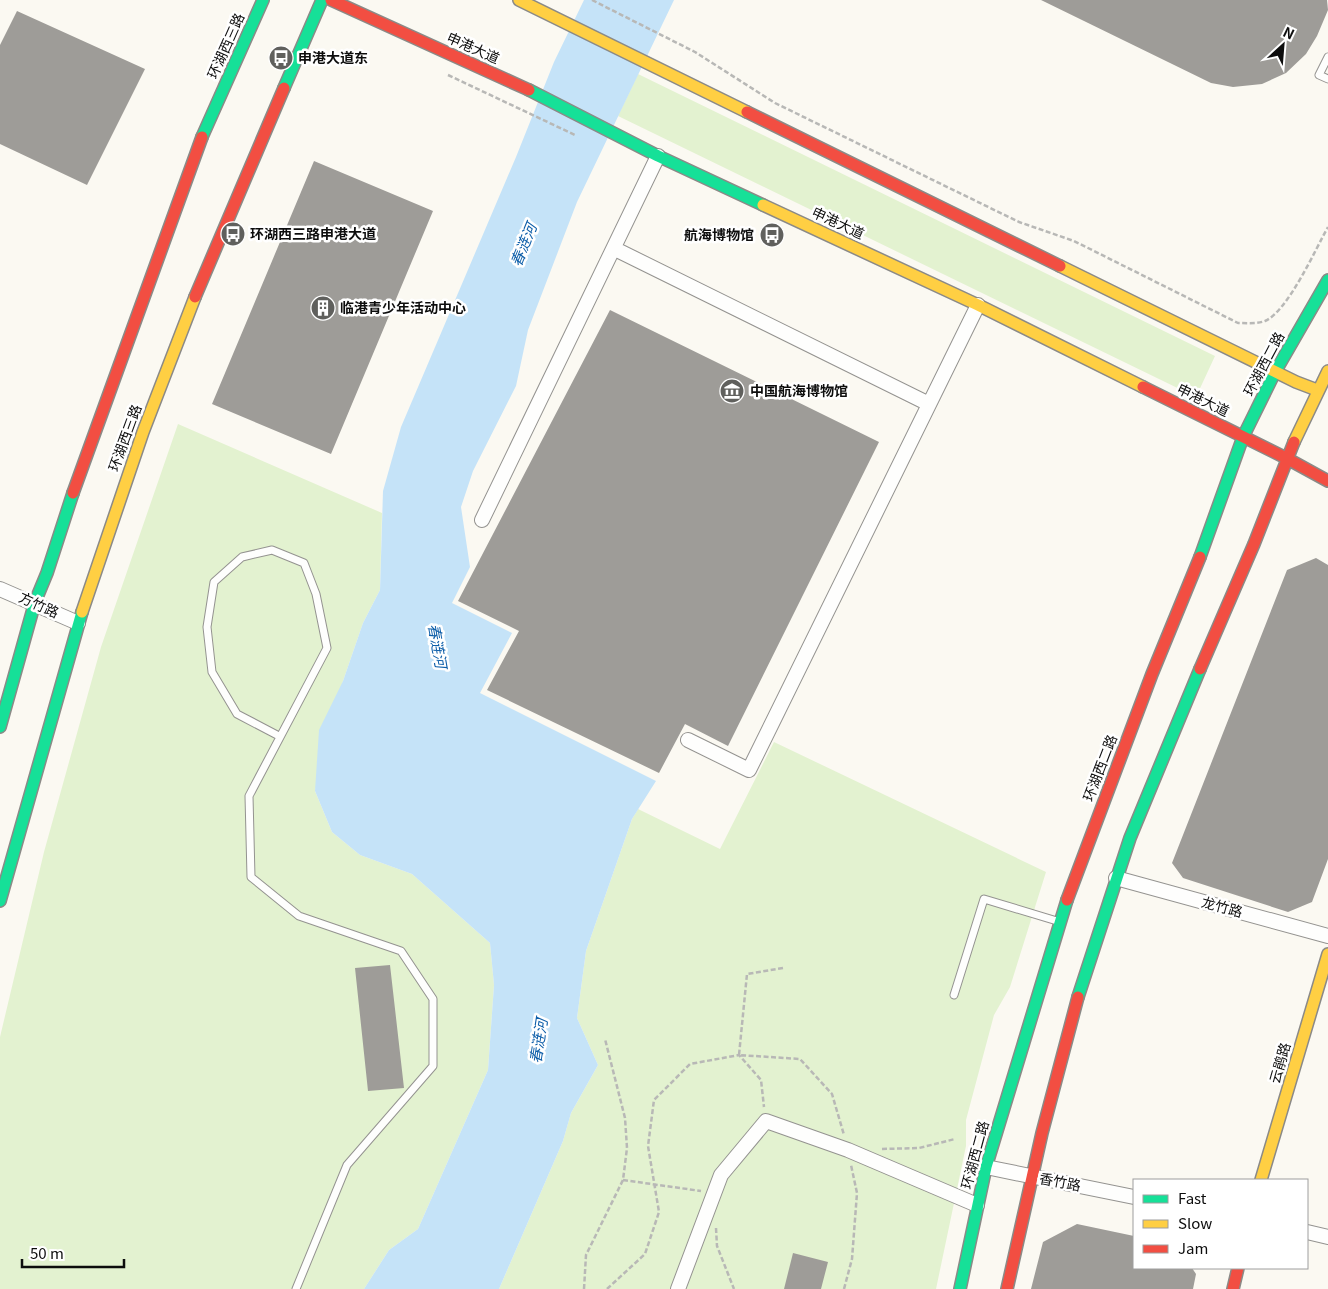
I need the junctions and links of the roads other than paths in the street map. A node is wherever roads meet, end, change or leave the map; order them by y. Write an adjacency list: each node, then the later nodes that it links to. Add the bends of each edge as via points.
1 (263, 0): 20 (main road, 环湖西三路, via 199,144)
2 (322, 0): 21 (main road, 环湖西三路, via 173,352)
3 (331, 0): 7 (main road, 申港大道, via 534,92)
4 (519, 0): 12 (main road)
5 (1328, 58): 6 (lane, via 1319,75)
6 (1328, 80)
7 (658, 156): 8 (street); 10 (main road, 申港大道)
8 (615, 249): 14 (street); 18 (street)
9 (1328, 280): 12 (main road, 环湖西二路)
10 (978, 305): 14 (street); 15 (main road, 申港大道)
11 (1328, 371): 13 (main road)
12 (1275, 372): 13 (main road); 15 (main road, 环湖西二路)
13 (1323, 392): 16 (main road)
14 (929, 404): 24 (street, via 749,770)
15 (1243, 437): 16 (main road, 申港大道); 27 (main road, 环湖西二路)
16 (1286, 458): 17 (main road, 申港大道); 25 (main road, via 1266,518 1175,729)
17 (1328, 481)
18 (482, 520)
19 (0, 589): 20 (street, 方竹路)
20 (35, 602): 21 (street, 方竹路); 22 (main road, 环湖西三路)
21 (78, 623): 26 (main road, 环湖西三路)
22 (0, 727)
23 (279, 736): 23 (lane, via 327,648 316,594 304,562 272,550 242,557 214,582 207,627 212,672 237,714); 39 (lane, via 248,796 251,877 299,916 401,951 433,999 433,1066 346,1165)
24 (688, 740)
25 (1116, 878): 28 (street, 龙竹路); 32 (main road, via 1065,1038)
26 (0, 901)
27 (1059, 922): 30 (lane, via 984,899); 31 (main road, 环湖西二路)
28 (1328, 936)
29 (1328, 954): 33 (main road, 云鹃路)
30 (954, 995)
31 (986, 1167): 32 (street, 香竹路); 35 (main road, 环湖西二路)
32 (1030, 1176): 34 (street, 香竹路); 42 (main road)
33 (1261, 1179)
34 (1133, 1197)
35 (977, 1206): 40 (street, via 848,1150 766,1121 721,1175); 41 (main road, 环湖西二路)
36 (1308, 1232): 37 (street)
37 (1328, 1237)
38 (1238, 1269): 43 (main road)
39 (296, 1289)
40 (678, 1289)
41 (960, 1289)
42 (1007, 1289)
43 (1233, 1289)

